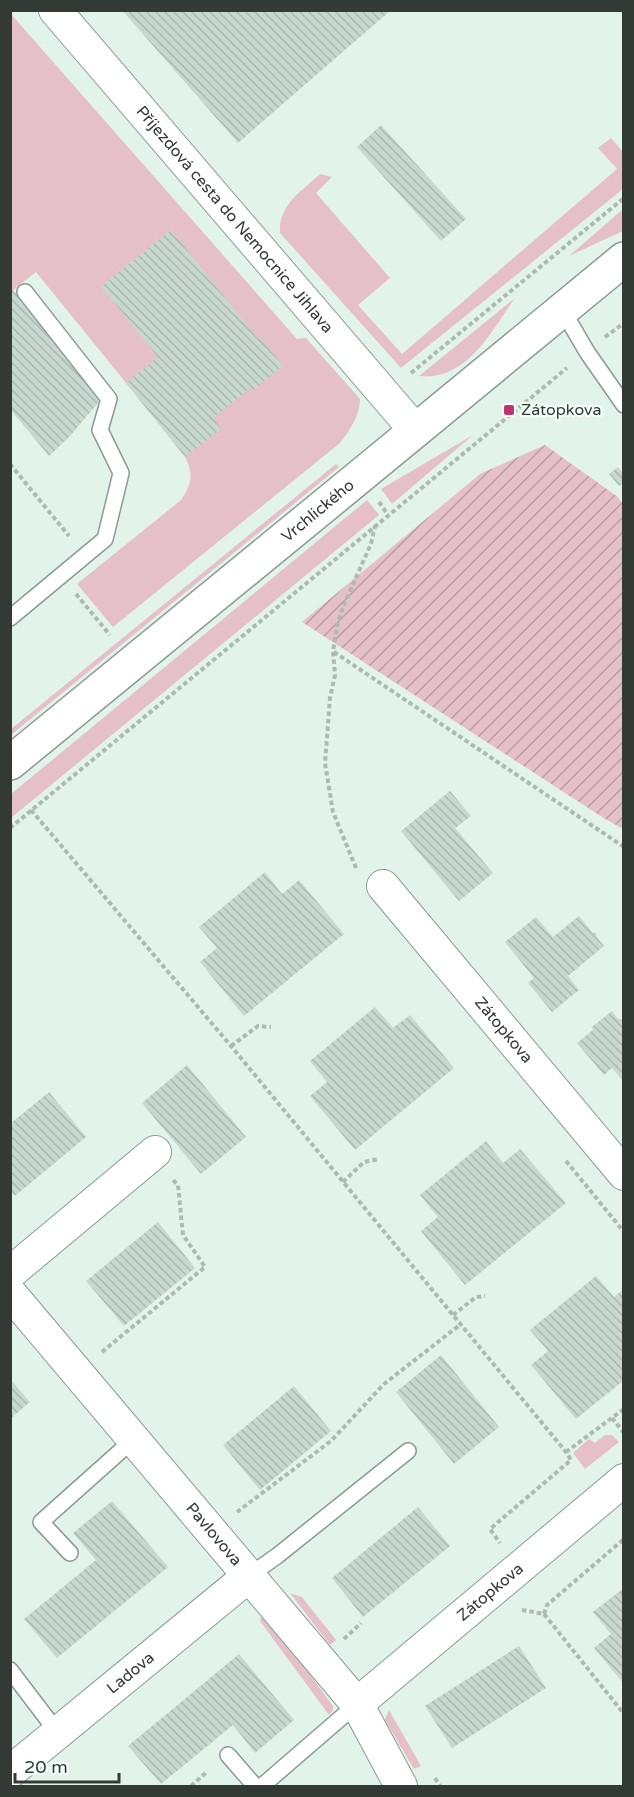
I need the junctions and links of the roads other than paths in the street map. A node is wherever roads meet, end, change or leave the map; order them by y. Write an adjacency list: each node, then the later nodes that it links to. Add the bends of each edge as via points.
1 (55, 10): 6 (street, Příjezdová cesta do Nemocnice Jihlava)
2 (624, 259): 4 (street, Vrchlického)
3 (25, 292): 7 (lane, via 109,399 100,430 121,473 105,539)
4 (562, 309): 5 (lane); 6 (street, Vrchlického)
5 (624, 405)
6 (415, 430): 8 (street, Vrchlického)
7 (10, 618)
8 (10, 763)
9 (371, 879): 11 (street, Zátopkova)
10 (152, 1154): 12 (street)
11 (624, 1174)
12 (10, 1273)
13 (10, 1293): 14 (street, Pavlovova)
14 (134, 1439): 17 (lane, via 41,1521); 18 (street, Pavlovova)
15 (408, 1451): 18 (lane)
16 (624, 1480): 20 (street, Zátopkova)
17 (70, 1552)
18 (249, 1575): 20 (street, Pavlovova); 21 (street, Ladova)
19 (10, 1670): 21 (lane)
20 (357, 1704): 25 (lane); 26 (street, Pavlovova)
21 (58, 1733): 23 (street, Ladova)
22 (228, 1755): 24 (lane)
23 (10, 1772)
24 (255, 1786)
25 (262, 1786)
26 (401, 1786)

